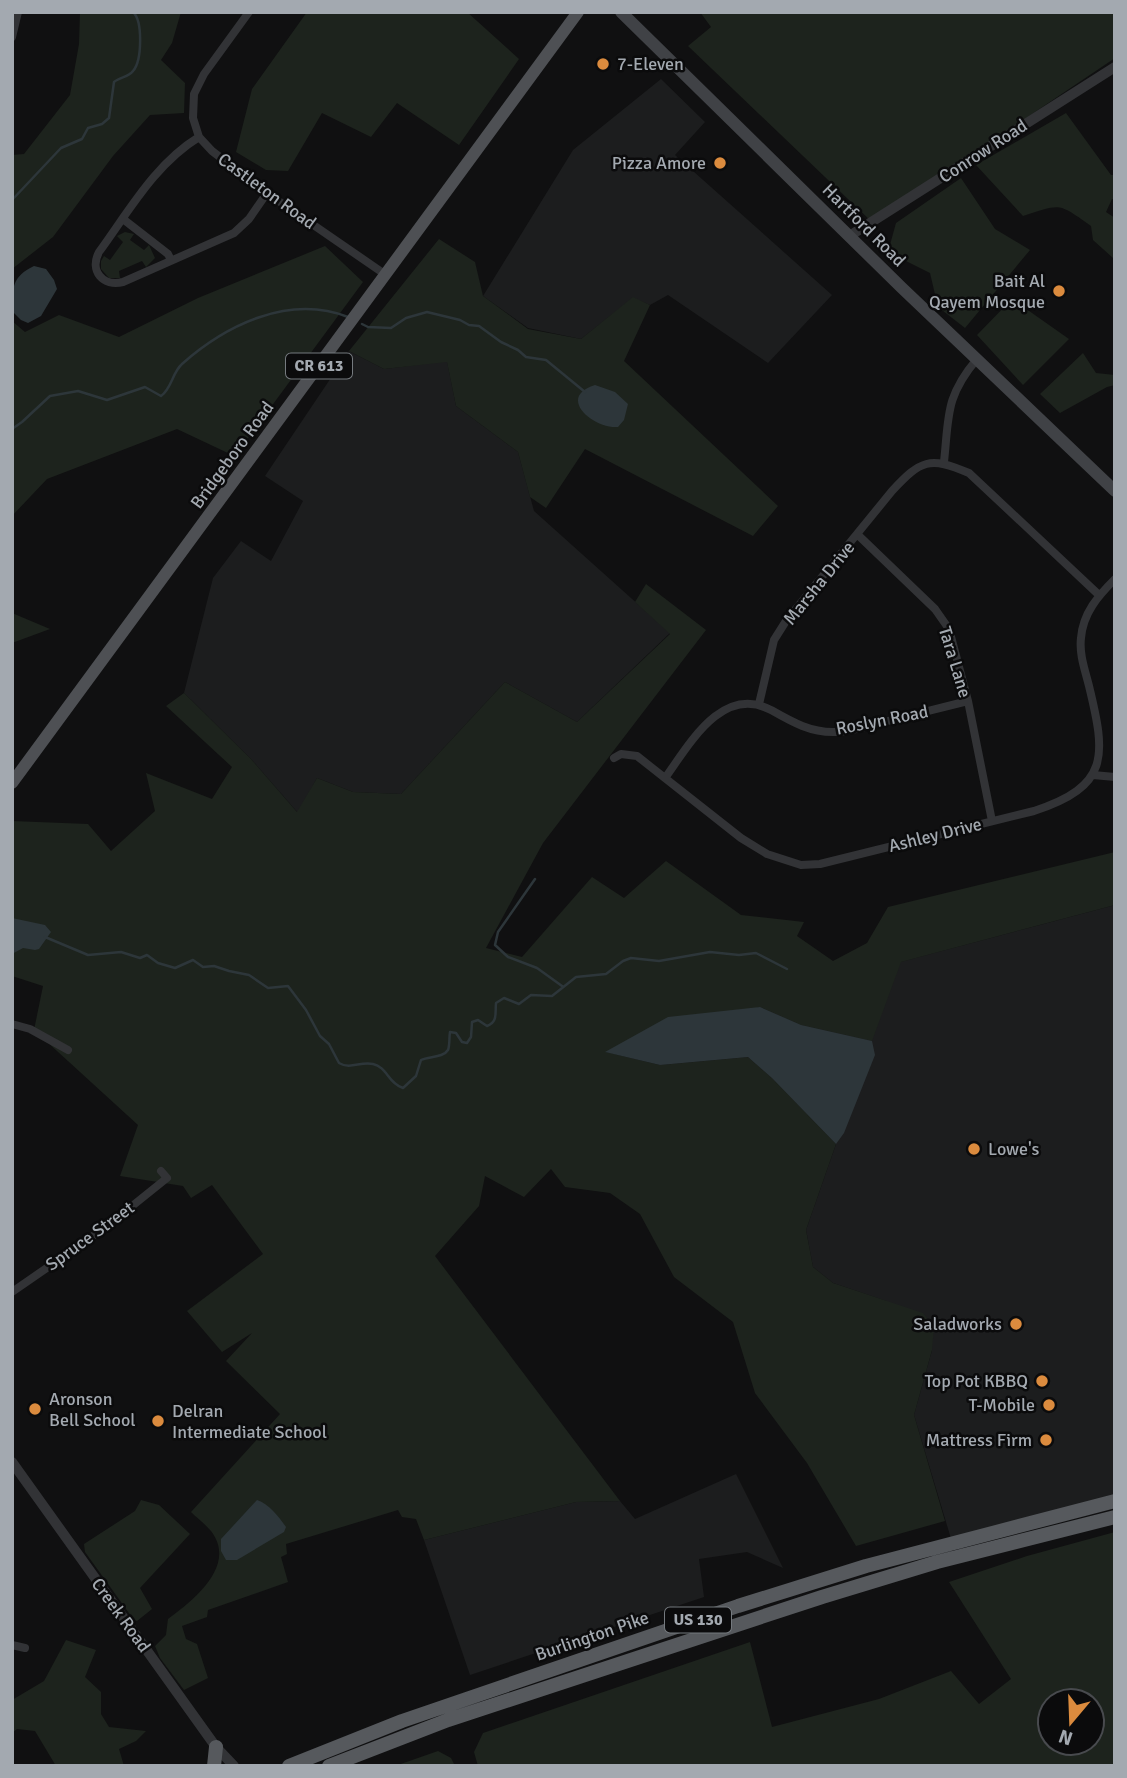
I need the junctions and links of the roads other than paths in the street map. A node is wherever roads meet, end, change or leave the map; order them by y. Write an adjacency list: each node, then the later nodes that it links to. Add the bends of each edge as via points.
1 (18, 12): 5 (street)
2 (249, 12): 7 (street, via 194,94 193,118)
3 (578, 12): 12 (main road, Bridgeboro Road / CR 613)
4 (621, 12): 10 (main road, Hartford Road)
5 (12, 37)
6 (1115, 67): 10 (street, Conrow Road)
7 (199, 137): 8 (street, Castleton Road); 9 (street, via 169,159)
8 (267, 193): 11 (street, via 234,233); 12 (street, Castleton Road)
9 (123, 219): 11 (street); 11 (street, via 95,260 103,280 120,284)
10 (851, 235): 13 (main road, Hartford Road)
11 (171, 260)
12 (386, 275): 25 (main road, Bridgeboro Road / CR 613)
13 (977, 359): 14 (street, via 950,403); 15 (main road, Hartford Road)
14 (944, 462): 16 (street, Marsha Drive, via 932,462 908,474); 18 (street, via 969,473)
15 (1115, 491)
16 (858, 535): 19 (street, Tara Lane, via 949,629); 20 (street, Marsha Drive, via 774,640)
17 (1115, 579): 18 (street)
18 (1099, 595): 22 (street, via 1087,612 1081,637 1099,743)
19 (968, 701): 20 (street, Roslyn Road, via 837,732 803,727); 26 (street, Tara Lane)
20 (759, 704): 24 (street, via 743,704 713,717)
21 (614, 758): 24 (street, Ashley Drive, via 637,756)
22 (1093, 775): 23 (street); 26 (street, Ashley Drive, via 1061,802)
23 (1115, 777)
24 (665, 778): 26 (street, Ashley Drive, via 767,855 801,865)
25 (12, 783)
26 (992, 821)
27 (12, 1024): 28 (street)
28 (68, 1050)
29 (164, 1174): 30 (street, Spruce Street, via 106,1227)
30 (12, 1292)
31 (12, 1462): 32 (street, Creek Road)
32 (22, 1476): 33 (street); 38 (street, Creek Road)
33 (12, 1483)
34 (1115, 1501): 41 (highway, Burlington Pike / US 130, via 878,1563 738,1606 402,1721)
35 (1113, 1518): 42 (highway, Burlington Pike / US 130, via 937,1562 822,1597 447,1720)
36 (12, 1645): 37 (street)
37 (25, 1648)
38 (216, 1747): 39 (highway); 40 (street, Creek Road)
39 (214, 1766)
40 (234, 1766)
41 (289, 1766)
42 (329, 1766)

